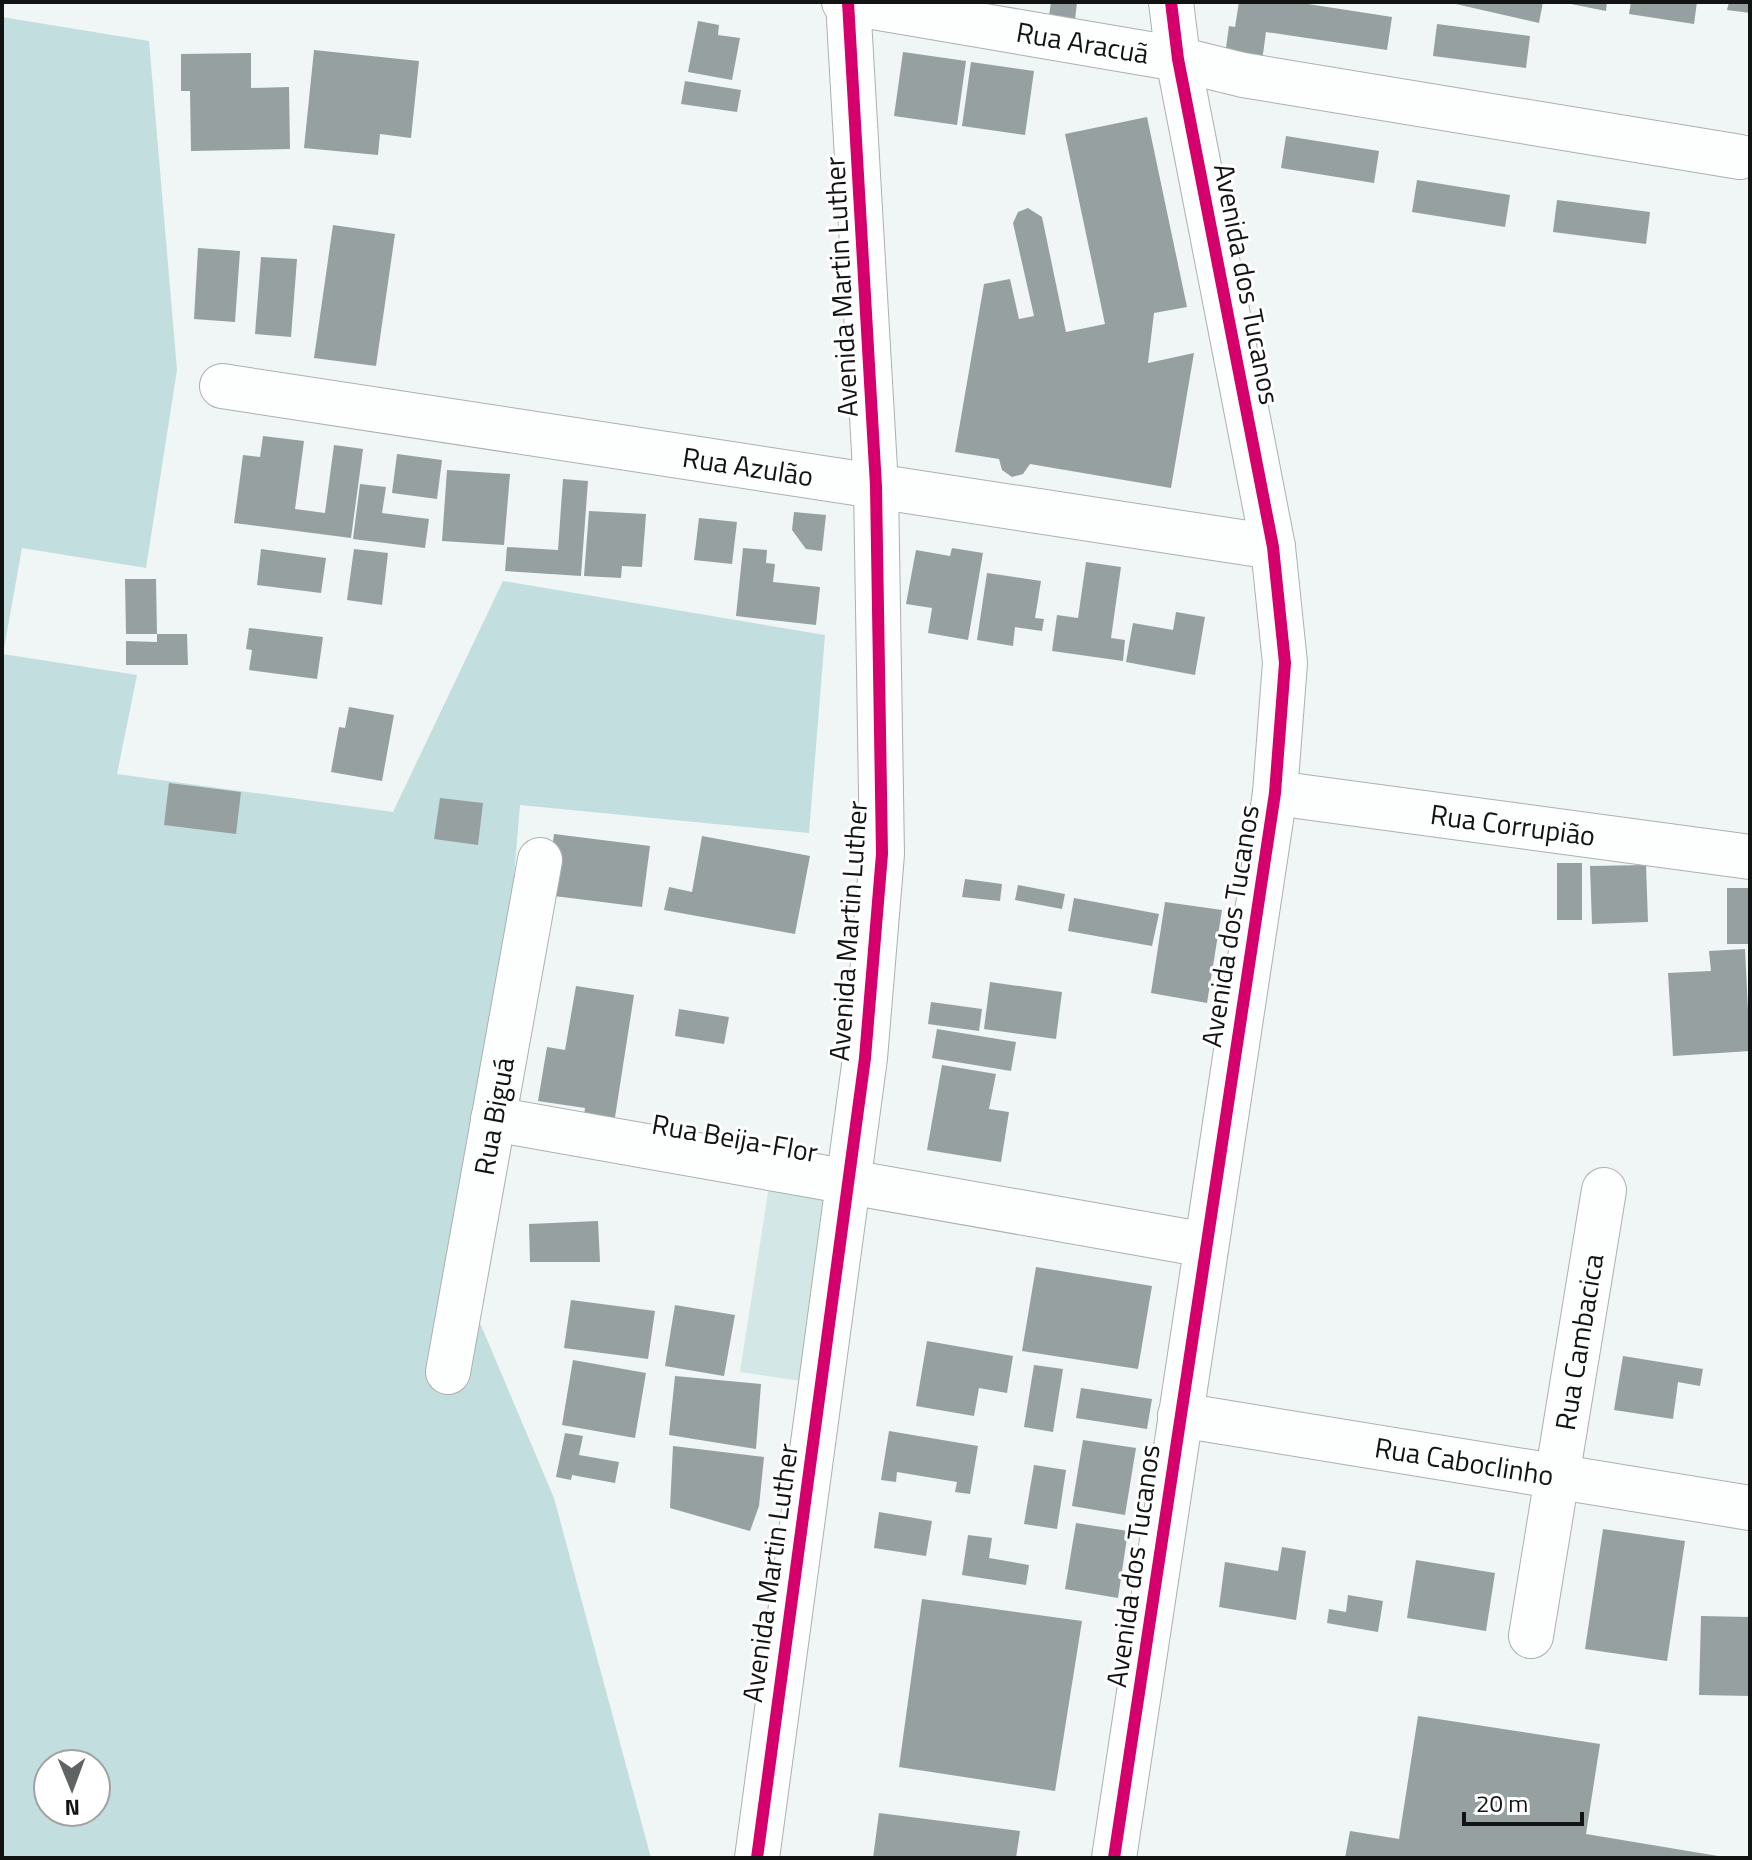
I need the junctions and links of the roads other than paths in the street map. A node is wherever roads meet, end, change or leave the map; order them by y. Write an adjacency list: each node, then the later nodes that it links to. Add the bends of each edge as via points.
1 (847, 2): 3 (street, Rua Aracuã); 6 (street, Avenida Martin Luther)
2 (1171, 2): 3 (street, Avenida dos Tucanos)
3 (1178, 59): 4 (street, Rua Aracuã, via 1243,75); 7 (street, Avenida dos Tucanos)
4 (1740, 157)
5 (222, 386): 6 (street, Rua Azulão)
6 (876, 486): 7 (street, Rua Azulão); 12 (street, Avenida Martin Luther, via 882,854 865,1058)
7 (1273, 547): 8 (street, Avenida dos Tucanos, via 1285,663)
8 (1275, 793): 9 (street, Rua Corrupião); 14 (street, Avenida dos Tucanos)
9 (1750, 857)
10 (540, 860): 11 (street, Rua Biguá)
11 (493, 1119): 12 (street, Rua Beija-Flor); 15 (street, Rua Biguá)
12 (847, 1182): 14 (street, Rua Beija-Flor); 20 (street, Avenida Martin Luther)
13 (1604, 1190): 17 (street, Rua Cambacica)
14 (1206, 1245): 16 (street, Avenida dos Tucanos)
15 (448, 1372)
16 (1180, 1415): 17 (street, Rua Caboclinho); 21 (street, Avenida dos Tucanos)
17 (1557, 1477): 18 (street, Rua Caboclinho); 19 (street, Rua Cambacica)
18 (1750, 1508)
19 (1531, 1636)
20 (757, 1858)
21 (1114, 1858)

